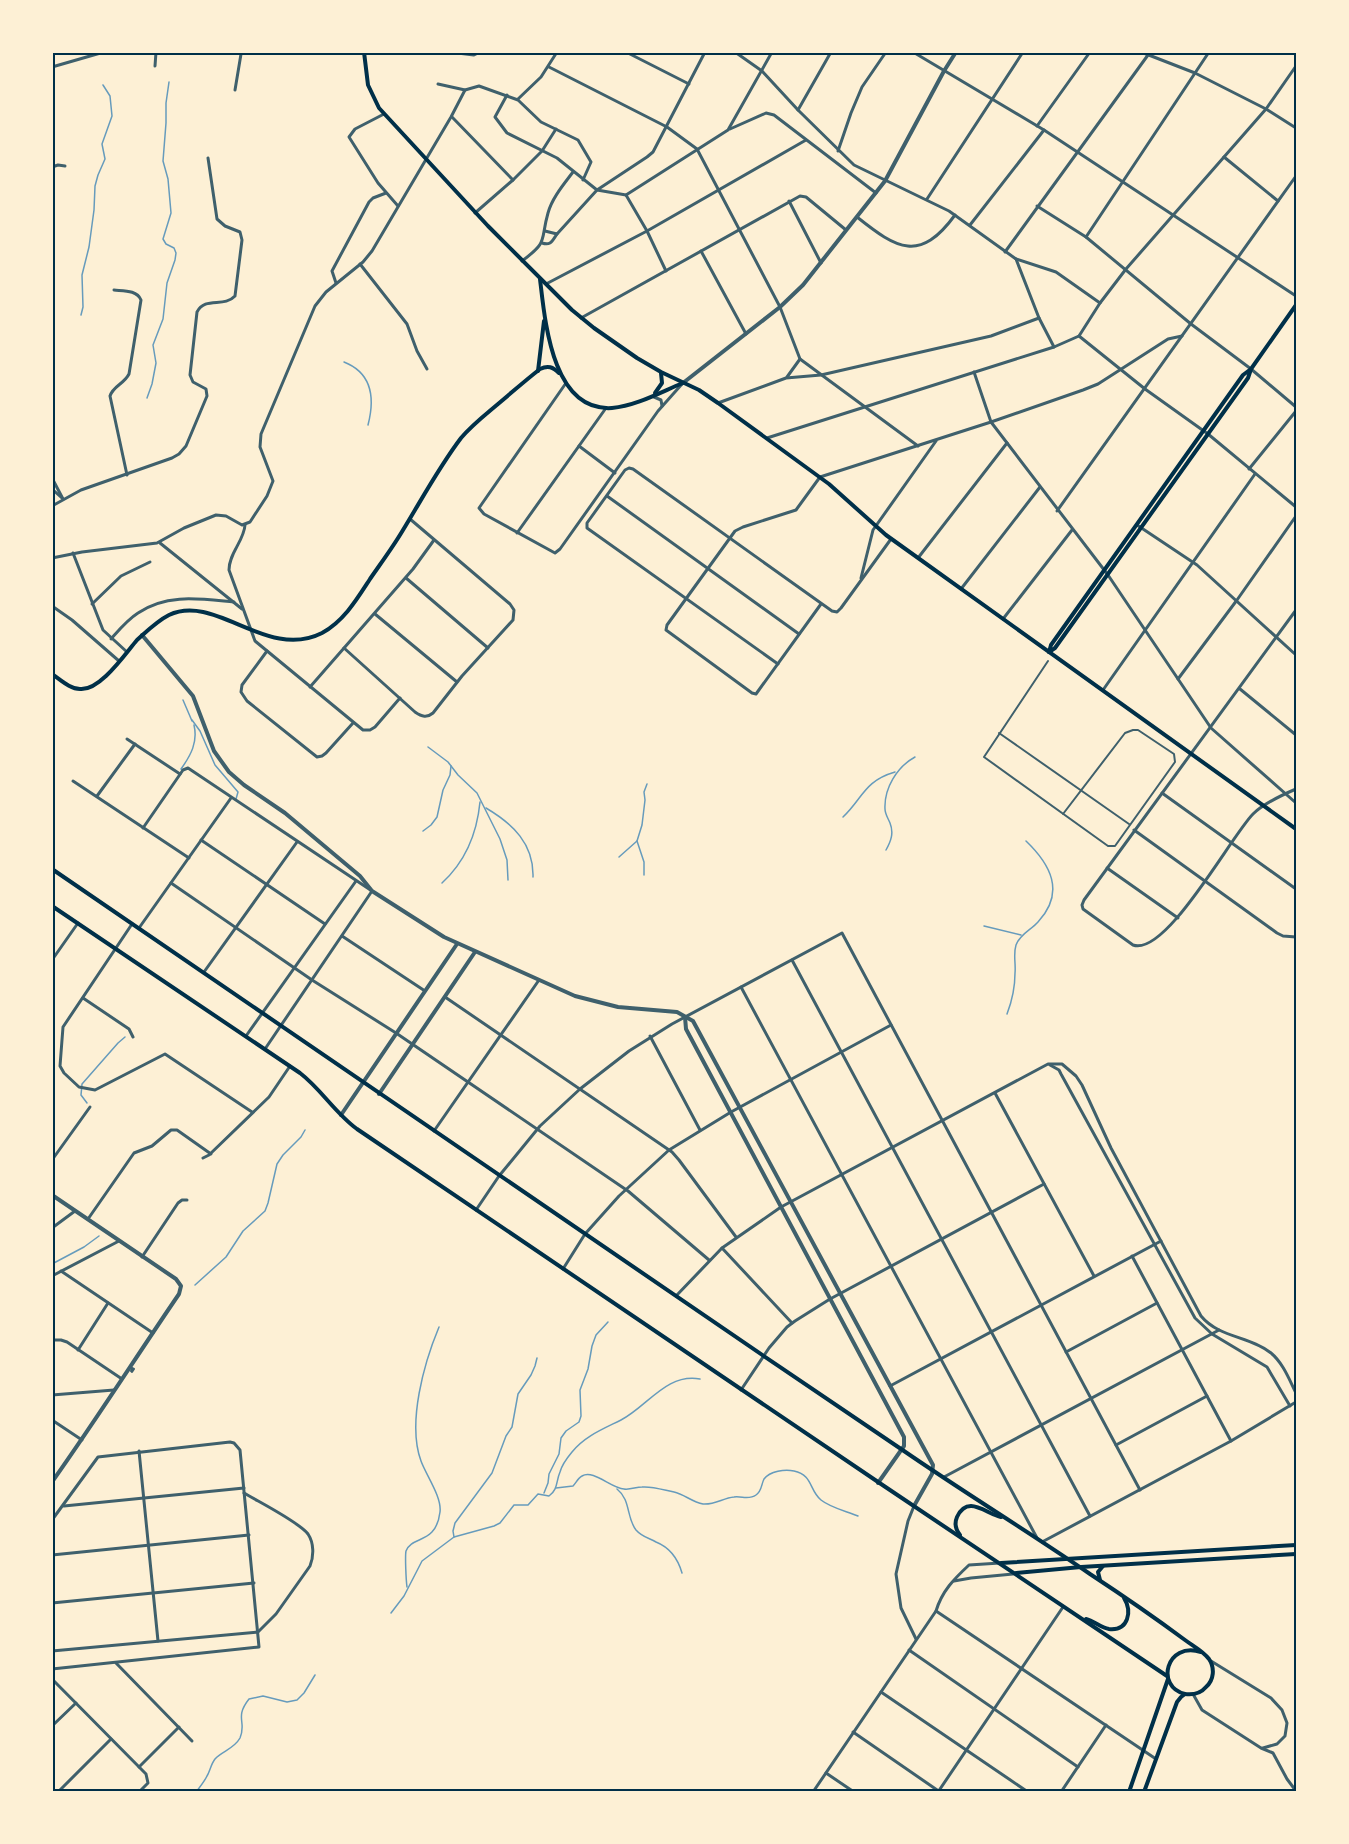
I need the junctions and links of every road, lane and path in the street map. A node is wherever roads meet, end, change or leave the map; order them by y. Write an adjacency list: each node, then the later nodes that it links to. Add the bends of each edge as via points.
1 (104, 52): 24 (street)
2 (156, 52): 22 (street)
3 (258, 52): 20 (street)
4 (364, 52): 38 (main road, via 370,93)
5 (449, 52): 6 (street)
6 (480, 52)
7 (556, 52): 25 (street)
8 (626, 52): 30 (street)
9 (705, 52): 30 (street)
10 (735, 52): 26 (street)
11 (772, 52): 26 (street)
12 (831, 52): 37 (street)
13 (886, 52): 49 (street, via 862,87)
14 (913, 52): 27 (street)
15 (956, 52): 27 (street)
16 (1023, 52): 34 (street)
17 (1090, 52): 40 (street)
18 (1141, 52): 21 (street)
19 (1209, 52): 28 (street)
20 (239, 53): 31 (street)
21 (1148, 55): 28 (street); 50 (street)
22 (155, 66)
23 (1296, 66): 36 (street)
24 (52, 67)
25 (549, 67): 35 (street); 41 (street)
26 (762, 71): 37 (street); 44 (street)
27 (944, 71): 34 (street); 60 (street)
28 (1195, 73): 36 (street); 61 (street)
29 (438, 84): 32 (street)
30 (689, 84): 41 (street)
31 (235, 90)
32 (465, 90): 33 (street, via 479,86); 39 (street)
33 (507, 95): 35 (street); 48 (street, via 496,121 507,133)
34 (992, 99): 40 (street); 67 (street)
35 (518, 100): 43 (street, via 541,122)
36 (1266, 109): 42 (street); 53 (street)
37 (798, 110): 49 (street)
38 (384, 114): 52 (main road); 64 (street, via 355,129 349,137)
39 (451, 117): 52 (street); 58 (street)
40 (1037, 126): 45 (street)
41 (667, 127): 47 (street); 62 (street, via 653,152)
42 (1296, 128)
43 (556, 129): 48 (street); 59 (street, via 578,141 591,162)
44 (728, 130): 46 (street, via 766,113); 47 (street)
45 (1044, 130): 50 (street); 76 (street)
46 (806, 140): 63 (street); 65 (street)
47 (697, 149): 63 (street); 66 (street)
48 (542, 151): 56 (street); 58 (street)
49 (838, 151): 60 (street, via 854,165)
50 (1077, 152): 61 (street); 71 (street)
51 (208, 158): 138 (street, via 217,219 240,232 242,240 235,296 228,302 201,305 197,312 190,375 207,396 186,446 179,454)
52 (426, 158): 70 (street); 72 (main road)
53 (1224, 158): 69 (street); 74 (street)
54 (65, 165): 55 (street)
55 (52, 167)
56 (573, 172): 59 (street); 78 (street, via 548,211)
57 (1296, 176): 69 (street)
58 (513, 180): 72 (street)
59 (583, 180): 62 (street)
60 (885, 181): 65 (street); 67 (street)
61 (1122, 182): 74 (street); 82 (street)
62 (597, 190): 66 (street); 81 (street)
63 (720, 190): 77 (street); 79 (street)
64 (386, 193): 70 (street); 94 (street, via 371,199 354,228 332,271)
65 (876, 193): 75 (street)
66 (626, 195): 79 (street)
67 (927, 199): 73 (street)
68 (789, 201): 77 (street); 80 (street, via 806,197); 89 (street)
69 (1278, 201): 86 (street)
70 (398, 206): 90 (street)
71 (1037, 206): 82 (street); 85 (street)
72 (476, 213): 88 (main road)
73 (955, 215): 75 (street, via 942,233 913,248 886,239); 76 (street)
74 (1174, 215): 86 (street); 91 (street)
75 (857, 217): 80 (street)
76 (970, 225): 85 (street)
77 (740, 229): 84 (street); 100 (street)
78 (545, 231): 81 (street); 83 (street)
79 (647, 231): 92 (street); 95 (street)
80 (846, 231): 89 (street)
81 (557, 234): 83 (street, via 550,244)
82 (1086, 237): 91 (street)
83 (542, 243): 88 (street)
84 (701, 251): 92 (street); 105 (street)
85 (1005, 252): 87 (street)
86 (1238, 257): 97 (street); 104 (street)
87 (1016, 260): 98 (street, via 1056,272); 103 (street)
88 (522, 261): 93 (main road)
89 (821, 262): 100 (street)
90 (360, 264): 94 (street); 110 (street, via 407,324)
91 (1126, 269): 98 (street); 104 (street)
92 (666, 271): 102 (street)
93 (540, 278): 95 (main road); 101 (main road)
94 (336, 283): 150 (street, via 312,313 263,428 260,447 273,482)
95 (546, 284): 102 (main road)
96 (114, 290): 138 (street, via 135,293 141,300 129,374 110,396)
97 (1296, 296)
98 (1100, 303): 106 (street)
99 (1296, 305): 112 (main road)
100 (780, 306): 105 (street); 109 (street)
101 (544, 318): 113 (main road); 116 (main road)
102 (581, 318): 114 (main road)
103 (1040, 318): 108 (street); 117 (street, via 991,336)
104 (1191, 324): 107 (street); 112 (street)
105 (746, 334): 120 (street)
106 (1079, 336): 108 (street); 111 (street)
107 (1182, 336): 111 (street, via 1168,339); 121 (street)
108 (1054, 347): 115 (street)
109 (800, 358): 117 (street); 118 (street)
110 (427, 369)
111 (1121, 369): 121 (street); 128 (street, via 1098,384)
112 (1251, 369): 127 (street); 129 (main road)
113 (538, 371): 116 (main road, via 548,366); 149 (main road, via 466,432 436,473)
114 (661, 372): 120 (main road); 122 (main road, via 662,383)
115 (974, 372): 126 (street); 128 (street)
116 (559, 373): 119 (main road)
117 (821, 375): 118 (street); 126 (street)
118 (786, 378): 123 (street)
119 (566, 383): 125 (main road, via 586,402); 154 (street, via 479,510)
120 (683, 383): 122 (main road); 123 (main road); 124 (street)
121 (1144, 389): 129 (street); 147 (street)
122 (650, 396): 124 (street, via 659,398); 125 (main road)
123 (718, 403): 130 (main road)
124 (662, 406): 136 (street)
125 (606, 408): 133 (street)
126 (865, 408): 130 (street); 134 (street)
127 (1296, 409): 135 (street)
128 (991, 422): 131 (street); 132 (street)
129 (1206, 433): 135 (street); 152 (main road)
130 (767, 438): 139 (main road)
131 (937, 440): 134 (street); 151 (street)
132 (1007, 443): 141 (street); 161 (street)
133 (579, 446): 136 (street); 154 (street)
134 (918, 446): 139 (street)
135 (1249, 469): 137 (street)
136 (615, 472): 154 (street, via 557,552 550,552)
137 (1255, 474): 146 (street); 163 (street)
138 (127, 475): 144 (street)
139 (820, 477): 151 (main road); 155 (street, via 796,510 742,526)
140 (52, 478): 144 (street)
141 (1040, 487): 147 (street); 168 (street)
142 (52, 489): 144 (street)
143 (607, 496): 155 (street, via 629,468); 164 (street); 169 (street, via 587,523 588,529)
144 (63, 499): 145 (street)
145 (52, 506)
146 (1296, 507)
147 (1058, 511): 153 (street)
148 (1296, 516): 170 (street)
149 (410, 519): 157 (street); 179 (main road, via 351,607 331,627 315,636 297,639)
150 (245, 525): 158 (street, via 216,515 179,530); 175 (street, via 229,566)
151 (875, 526): 156 (main road); 167 (street)
152 (1139, 526): 163 (street); 165 (main road)
153 (1072, 530): 165 (street); 178 (street)
154 (517, 533)
155 (729, 538): 164 (street); 173 (street)
156 (891, 539): 161 (main road); 167 (street)
157 (434, 540): 166 (street); 186 (street, via 510,604 515,614)
158 (160, 543): 159 (street); 171 (street)
159 (73, 553): 160 (street); 172 (street)
160 (52, 558)
161 (918, 558): 168 (main road)
162 (150, 562): 172 (street, via 121,576)
163 (1193, 562): 170 (street); 180 (street)
164 (708, 568): 169 (street); 181 (street)
165 (1106, 572): 180 (street); 189 (main road)
166 (406, 578): 177 (street); 186 (street)
167 (861, 580): 173 (street, via 837,612)
168 (961, 589): 178 (main road)
169 (686, 599): 193 (street); 193 (street, via 666,630 752,693 756,694)
170 (1237, 600): 183 (street); 195 (street)
171 (234, 602): 175 (street); 184 (street, via 189,598 157,604 138,612)
172 (92, 604): 184 (street)
173 (821, 604): 181 (street)
174 (52, 606): 191 (street)
175 (243, 610): 179 (street)
176 (1296, 610): 183 (street)
177 (375, 614): 185 (street); 196 (street)
178 (1003, 619): 189 (main road)
179 (250, 630): 182 (main road, via 204,611 188,610 164,618); 187 (street, via 255,641)
180 (1144, 631): 195 (street); 199 (street)
181 (800, 634): 193 (street)
182 (142, 635): 188 (main road); 234 (street, via 193,696 214,751 229,772 289,817)
183 (1277, 636): 190 (street); 198 (street)
184 (111, 639): 188 (street)
185 (344, 648): 197 (street); 200 (street)
186 (488, 648): 196 (street)
187 (267, 651): 197 (street); 201 (street, via 241,688 248,701 320,757)
188 (127, 652): 191 (main road)
189 (1049, 652): 199 (main road)
190 (1296, 655)
191 (119, 661): 194 (main road, via 102,679 85,689 74,688)
192 (1048, 661): 203 (street)
193 (778, 664)
194 (52, 674)
195 (1178, 679): 202 (street)
196 (457, 682): 200 (street, via 427,716 418,714)
197 (310, 687): 201 (street)
198 (1240, 688): 202 (street); 204 (street)
199 (1102, 690): 207 (main road)
200 (400, 698): 201 (street, via 375,727 367,731)
201 (353, 723)
202 (1211, 728): 207 (street); 213 (street)
203 (999, 733): 211 (street); 218 (street, via 984,757)
204 (1296, 735)
205 (127, 739): 206 (street)
206 (135, 744): 208 (street); 214 (street)
207 (1192, 754): 212 (street); 217 (main road)
208 (180, 774): 215 (street, via 188,768); 220 (street)
209 (73, 781): 214 (street)
210 (1296, 789): 213 (street)
211 (1081, 791): 218 (street); 219 (street); 219 (street, via 1125,733 1138,730 1174,754 1175,762)
212 (1162, 793): 222 (street); 225 (street)
213 (1286, 793): 216 (street); 217 (street)
214 (97, 797): 220 (street)
215 (232, 797): 223 (street); 224 (street)
216 (1296, 803)
217 (1264, 806): 221 (main road); 225 (street, via 1250,817)
218 (1063, 814): 219 (street, via 1108,846 1115,846)
219 (1130, 825)
220 (143, 828): 226 (street)
221 (1296, 829)
222 (1134, 830): 227 (street); 230 (street)
223 (201, 840): 226 (street); 232 (street)
224 (297, 842): 229 (street); 232 (street)
225 (1232, 843): 230 (street); 233 (street)
226 (189, 858): 231 (street)
227 (1107, 868): 236 (street); 236 (street, via 1082,907 1131,943 1140,947 1147,944)
228 (52, 869): 238 (main road)
229 (356, 881): 234 (street); 239 (street)
230 (1205, 881): 236 (street); 243 (street, via 1280,935)
231 (171, 883): 240 (street); 241 (street)
232 (267, 884): 239 (street); 240 (street)
233 (1296, 889)
234 (372, 891): 242 (street); 244 (street)
235 (52, 906): 237 (main road)
236 (1178, 918)
237 (78, 923): 245 (main road); 247 (street)
238 (132, 924): 241 (main road); 245 (street)
239 (325, 924): 249 (street)
240 (236, 927): 249 (street); 250 (street)
241 (139, 928): 250 (main road)
242 (342, 936): 251 (street); 254 (street)
243 (1296, 937)
244 (457, 944): 246 (street); 254 (street)
245 (116, 949): 256 (street); 263 (main road)
246 (475, 952): 252 (street); 255 (street)
247 (52, 960)
248 (792, 960): 253 (street); 260 (street, via 842,933); 268 (street)
249 (295, 967): 251 (street); 257 (street)
250 (204, 972): 257 (main road)
251 (312, 980): 259 (street); 261 (street)
252 (539, 980): 258 (street, via 604,1005 676,1012); 262 (street)
253 (741, 987): 258 (street); 271 (street)
254 (425, 991): 261 (street)
255 (444, 997): 262 (street); 266 (street)
256 (82, 998): 265 (street, via 129,1029); 279 (street, via 62,1029 60,1062 63,1072 82,1089 98,1090 165,1054)
257 (262, 1012): 259 (main road); 263 (street)
258 (685, 1017): 264 (street); 278 (street, via 695,1023); 280 (street, via 686,1029)
259 (281, 1025): 267 (street); 272 (main road)
260 (891, 1025): 268 (street); 282 (street)
261 (396, 1033): 266 (street); 272 (street)
262 (501, 1035): 273 (street); 274 (street)
263 (246, 1036): 267 (main road)
264 (650, 1036): 274 (street); 284 (street)
265 (133, 1037)
266 (413, 1044): 273 (street); 276 (street)
267 (265, 1049): 270 (main road)
268 (841, 1052): 271 (street); 286 (street)
269 (1048, 1064): 275 (street); 307 (street, via 1062,1064 1082,1085); 309 (street, via 1059,1070)
270 (290, 1066): 279 (street, via 270,1095); 281 (main road)
271 (791, 1079): 278 (street); 291 (street)
272 (363, 1082): 276 (main road); 281 (street)
273 (468, 1082): 283 (street); 285 (street)
274 (580, 1089): 283 (street); 287 (street)
275 (995, 1093): 282 (street); 293 (street)
276 (379, 1094): 285 (main road)
277 (90, 1107): 290 (street)
278 (740, 1107): 280 (street); 297 (street)
279 (252, 1112): 288 (street)
280 (731, 1112): 284 (street); 298 (street)
281 (341, 1115): 299 (main road)
282 (942, 1121): 286 (street); 301 (street)
283 (537, 1129): 292 (street); 294 (street)
284 (700, 1130): 287 (street)
285 (434, 1131): 292 (main road)
286 (893, 1148): 291 (street); 306 (street)
287 (669, 1150): 294 (street); 305 (street)
288 (211, 1154): 289 (street); 302 (street, via 173,1129 153,1146 134,1153)
289 (203, 1158)
290 (52, 1160)
291 (842, 1175): 297 (street); 314 (street)
292 (499, 1176): 299 (street); 304 (main road)
293 (1044, 1184): 301 (street); 318 (street)
294 (626, 1189): 304 (street); 313 (street)
295 (52, 1195): 300 (street)
296 (187, 1200): 312 (street, via 177,1203)
297 (791, 1202): 298 (street); 319 (street)
298 (782, 1207): 305 (street); 321 (street)
299 (476, 1210): 315 (main road)
300 (75, 1211): 302 (street); 303 (street)
301 (991, 1213): 306 (street); 324 (street)
302 (87, 1219): 308 (street)
303 (52, 1227)
304 (585, 1234): 315 (street); 320 (main road)
305 (736, 1237): 310 (street)
306 (942, 1239): 314 (street); 327 (street)
307 (1161, 1240): 309 (street); 326 (street, via 1201,1316)
308 (119, 1241): 312 (street); 316 (street)
309 (1154, 1244): 311 (street); 329 (street, via 1190,1310)
310 (722, 1248): 313 (street); 325 (street)
311 (1132, 1256): 318 (street); 323 (street)
312 (142, 1257): 328 (street, via 181,1286)
313 (709, 1260): 320 (street)
314 (891, 1266): 319 (street); 335 (street)
315 (563, 1269): 338 (main road)
316 (61, 1271): 317 (street); 322 (street)
317 (52, 1276)
318 (1094, 1276): 324 (street)
319 (840, 1294): 321 (street); 337 (street)
320 (676, 1296): 334 (main road)
321 (830, 1299): 325 (street); 351 (street, via 904,1437)
322 (108, 1303): 328 (street); 331 (street)
323 (1157, 1303): 332 (street); 333 (street)
324 (1041, 1305): 327 (street); 333 (street)
325 (792, 1323): 334 (street)
326 (1219, 1330): 329 (street); 340 (street, via 1272,1354)
327 (991, 1331): 335 (street); 347 (street)
328 (153, 1333): 336 (street)
329 (1212, 1334): 332 (street); 345 (street, via 1267,1366)
330 (52, 1340): 331 (street, via 64,1341)
331 (78, 1350): 336 (street)
332 (1182, 1350): 342 (street); 343 (street)
333 (1066, 1352): 343 (street)
334 (764, 1356): 338 (street); 351 (main road)
335 (941, 1359): 337 (street); 353 (street)
336 (122, 1379): 339 (street)
337 (890, 1386): 354 (street)
338 (741, 1389): 357 (main road)
339 (114, 1390): 341 (street); 348 (street)
340 (1296, 1393)
341 (52, 1395)
342 (1207, 1396): 349 (street); 350 (street)
343 (1091, 1399): 347 (street); 350 (street)
344 (1296, 1402): 345 (street)
345 (1290, 1406): 349 (street)
346 (52, 1420): 348 (street)
347 (1041, 1425): 353 (street); 364 (street)
348 (82, 1440): 356 (street)
349 (1231, 1441): 359 (street)
350 (1116, 1446): 359 (street)
351 (901, 1449): 354 (main road); 357 (street)
352 (139, 1451): 358 (street, via 236,1444); 361 (street); 362 (street, via 98,1457)
353 (991, 1452): 355 (street); 369 (street)
354 (934, 1471): 355 (main road); 363 (street)
355 (944, 1477): 365 (main road)
356 (53, 1480)
357 (878, 1483): 363 (main road)
358 (244, 1488): 360 (street); 361 (street)
359 (1140, 1490): 364 (street)
360 (244, 1493): 367 (street); 388 (street, via 300,1527 312,1545 310,1566)
361 (144, 1498): 362 (street); 370 (street)
362 (62, 1506): 366 (street)
363 (914, 1506): 368 (main road); 389 (street, via 896,1574 901,1608)
364 (1090, 1516): 369 (street)
365 (1004, 1517): 368 (main road, via 979,1506 966,1508 956,1522 956,1530); 369 (main road)
366 (52, 1520)
367 (249, 1535): 370 (street); 381 (street)
368 (965, 1540): 375 (main road)
369 (1040, 1541): 374 (main road)
370 (148, 1545): 373 (street); 382 (street)
371 (1296, 1545): 374 (main road)
372 (1296, 1554): 376 (main road)
373 (52, 1555)
374 (1068, 1559): 375 (main road); 377 (main road)
375 (1000, 1563): 378 (main road); 379 (street, via 969,1565)
376 (1104, 1566): 377 (main road); 380 (main road, via 1098,1573)
377 (1081, 1568): 378 (main road); 380 (main road)
378 (1016, 1573): 379 (street); 385 (main road)
379 (952, 1581): 386 (street)
380 (1103, 1582): 383 (main road)
381 (254, 1583): 382 (street); 388 (street)
382 (153, 1593): 384 (street); 390 (street)
383 (1123, 1596): 387 (main road, via 1129,1615 1119,1628 1105,1628); 393 (main road)
384 (52, 1603)
385 (1064, 1606): 387 (main road); 396 (street)
386 (936, 1611): 389 (street); 396 (street)
387 (1080, 1617): 398 (main road)
388 (258, 1632): 390 (street); 395 (street, via 260,1647)
389 (916, 1640): 391 (street)
390 (158, 1641): 392 (street)
391 (909, 1650): 400 (street); 403 (street)
392 (52, 1651)
393 (1201, 1652): 394 (main road); 398 (main road, via 1191,1649 1178,1653 1169,1663)
394 (1209, 1659): 401 (main road, via 1211,1681 1204,1689); 410 (street, via 1271,1698 1282,1710 1287,1723 1285,1736 1272,1747)
395 (116, 1663): 397 (street); 406 (street)
396 (1022, 1668): 403 (street); 404 (street)
397 (52, 1669)
398 (1168, 1677): 401 (main road, via 1177,1690); 412 (main road)
399 (52, 1679): 402 (street)
400 (881, 1692): 407 (street); 411 (street)
401 (1190, 1694): 410 (street, via 1202,1710); 413 (main road, via 1177,1702)
402 (76, 1703): 405 (street); 408 (street)
403 (994, 1709): 411 (street); 415 (street)
404 (1106, 1725): 412 (street); 415 (street)
405 (52, 1726)
406 (179, 1727): 409 (street); 414 (street)
407 (853, 1732): 416 (street); 421 (street)
408 (111, 1739): 414 (street); 417 (street)
409 (192, 1741)
410 (1261, 1748): 426 (street, via 1273,1753)
411 (966, 1750): 421 (street); 422 (street)
412 (1143, 1750): 413 (street); 424 (main road)
413 (1156, 1759): 425 (main road)
414 (139, 1767): 418 (street, via 148,1780)
415 (1078, 1767): 423 (street)
416 (826, 1773): 419 (street); 420 (street)
417 (58, 1791)
418 (139, 1791)
419 (813, 1791)
420 (854, 1791)
421 (939, 1791)
422 (1028, 1791)
423 (1061, 1791)
424 (1129, 1791)
425 (1144, 1791)
426 (1296, 1791)

